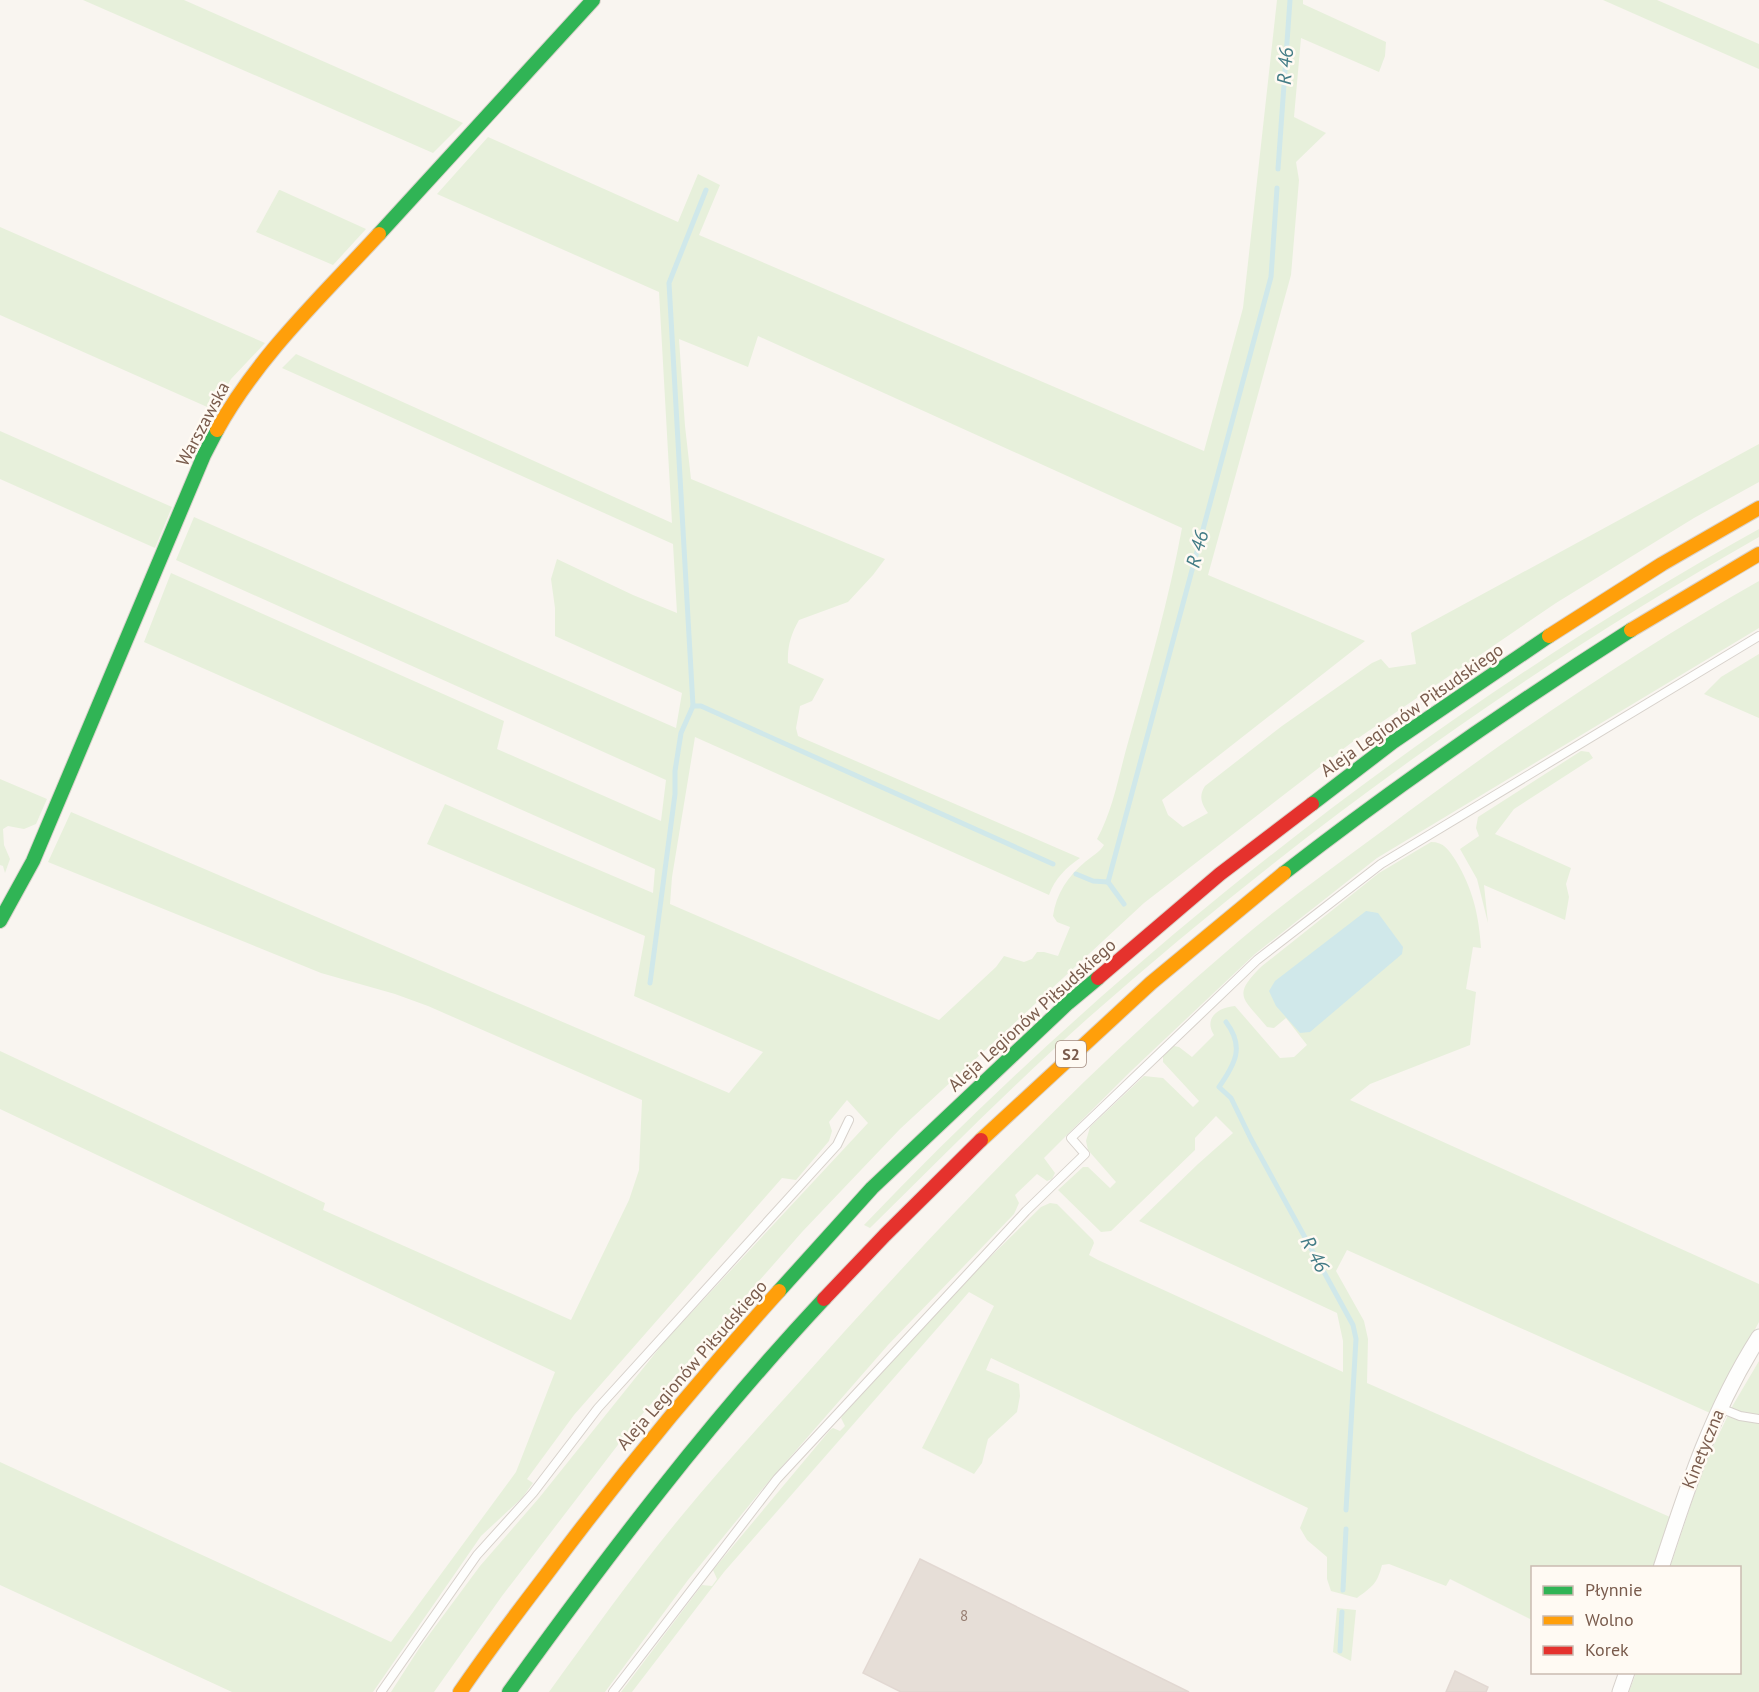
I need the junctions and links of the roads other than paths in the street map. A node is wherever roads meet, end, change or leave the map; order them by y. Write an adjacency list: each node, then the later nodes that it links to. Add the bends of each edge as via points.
1 (592, 0): 5 (main road, Warszawska, via 277,345 231,404 204,455 33,861)
2 (1759, 508): 13 (main road, Aleja Legionów Piłsudskiego / S2, via 1574,619 1393,742 1220,874 1068,1004 872,1188 721,1355 598,1505)
3 (1759, 554): 14 (main road, S2, via 1568,671 1393,792 1230,917 1072,1054 901,1217 816,1308 650,1503)
4 (1759, 636): 15 (lane, via 1381,864 1257,960 1071,1138 1085,1154 1026,1211 777,1479)
5 (0, 921)
6 (849, 1120): 12 (lane, via 837,1145 598,1407 533,1493 477,1555)
7 (1759, 1337): 8 (street, Kinetyczna)
8 (1720, 1408): 9 (lane); 10 (street, Kinetyczna, via 1693,1471)
9 (1759, 1419)
10 (1662, 1566)
11 (1626, 1674): 16 (street)
12 (381, 1692)
13 (460, 1692)
14 (509, 1692)
15 (613, 1692)
16 (1620, 1692)

